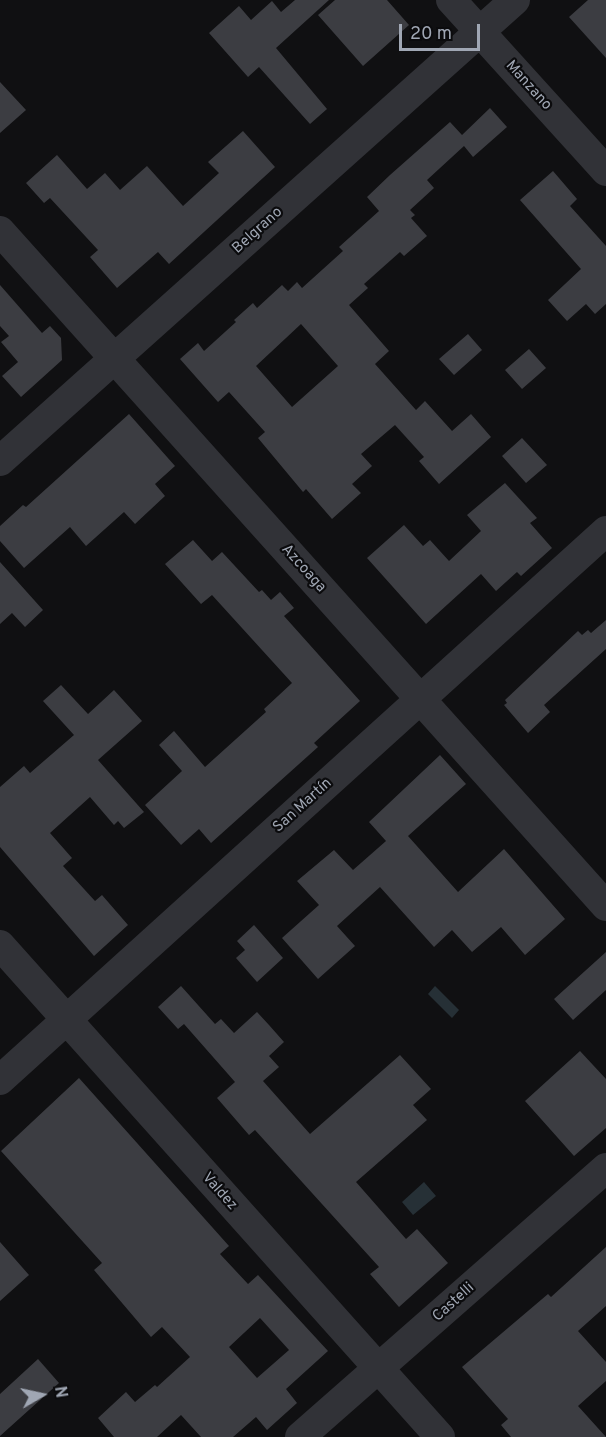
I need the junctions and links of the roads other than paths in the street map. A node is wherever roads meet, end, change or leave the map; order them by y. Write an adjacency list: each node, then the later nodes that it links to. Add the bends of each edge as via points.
1 (451, 0): 3 (street, Manzano)
2 (514, 0): 3 (street, Belgrano)
3 (480, 32): 4 (street, Manzano); 6 (street, Belgrano)
4 (606, 171)
5 (0, 231): 6 (street, Azcoaga)
6 (115, 359): 7 (street, Belgrano); 9 (street, Azcoaga)
7 (0, 461)
8 (606, 531): 9 (street, San Martín)
9 (420, 700): 10 (street, Azcoaga); 12 (street, San Martín)
10 (606, 906)
11 (0, 945): 12 (street, Valdez)
12 (67, 1020): 13 (street, San Martín); 15 (street, Valdez)
13 (0, 1080)
14 (606, 1168): 15 (street, Castelli)
15 (379, 1370): 16 (street, Castelli); 17 (street, Valdez)
16 (300, 1437)
17 (440, 1437)

